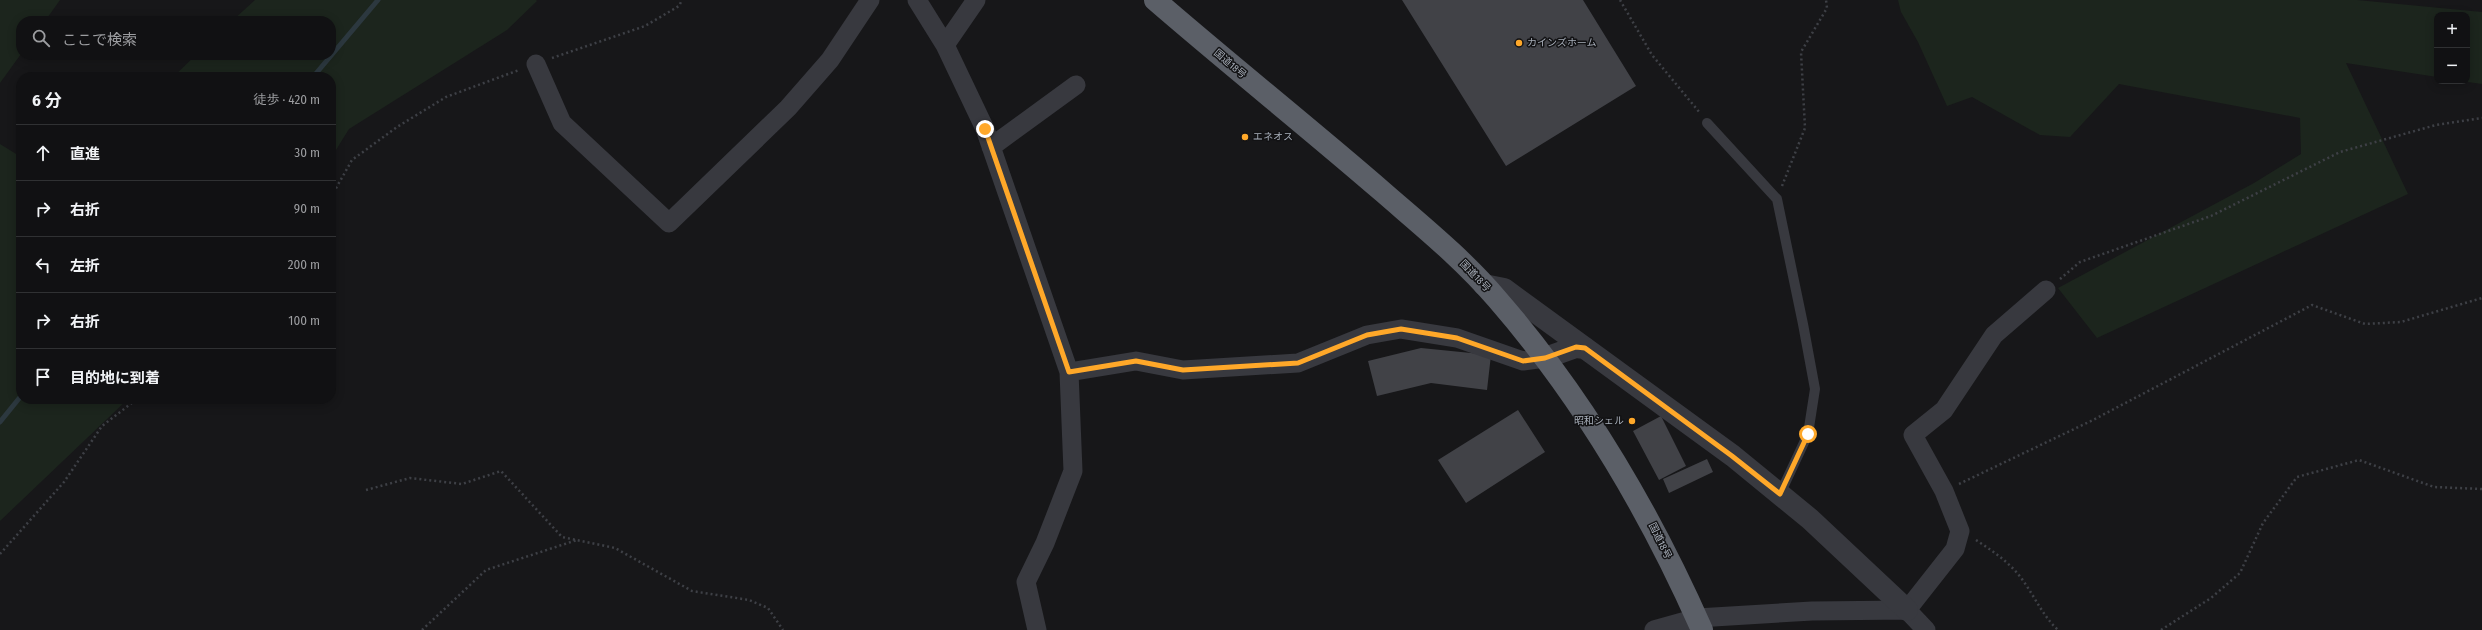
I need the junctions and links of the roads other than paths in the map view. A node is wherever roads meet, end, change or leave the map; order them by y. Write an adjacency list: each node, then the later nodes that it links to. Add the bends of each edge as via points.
1 (870, 0): 6 (street, via 830,60 788,108 669,222 562,123)
2 (917, 0): 5 (street)
3 (976, 0): 5 (street)
4 (1155, 0): 10 (highway, 国道18号, via 1450,250)
5 (945, 45): 9 (street)
6 (536, 64)
7 (1076, 85): 9 (street)
8 (1708, 123): 15 (lane, via 1777,199 1815,389 1808,434)
9 (991, 147): 14 (street)
10 (1484, 285): 12 (street, via 1504,289); 13 (highway, 国道18号)
11 (2046, 290): 16 (street, via 1994,335 1944,410 1913,435 1944,491 1960,531 1955,549)
12 (1585, 348): 13 (street, via 1576,347); 15 (street)
13 (1545, 358): 14 (street, via 1523,361 1457,338 1401,329 1367,335 1298,363 1183,370 1136,361); 17 (highway, 国道18号, via 1635,492)
14 (1069, 372): 18 (street, via 1073,471 1050,531 1026,582)
15 (1780, 494): 16 (street)
16 (1907, 610): 17 (street, via 1812,611); 20 (street)
17 (1700, 624): 19 (street)
18 (1037, 630)
19 (1654, 630)
20 (1926, 630)

